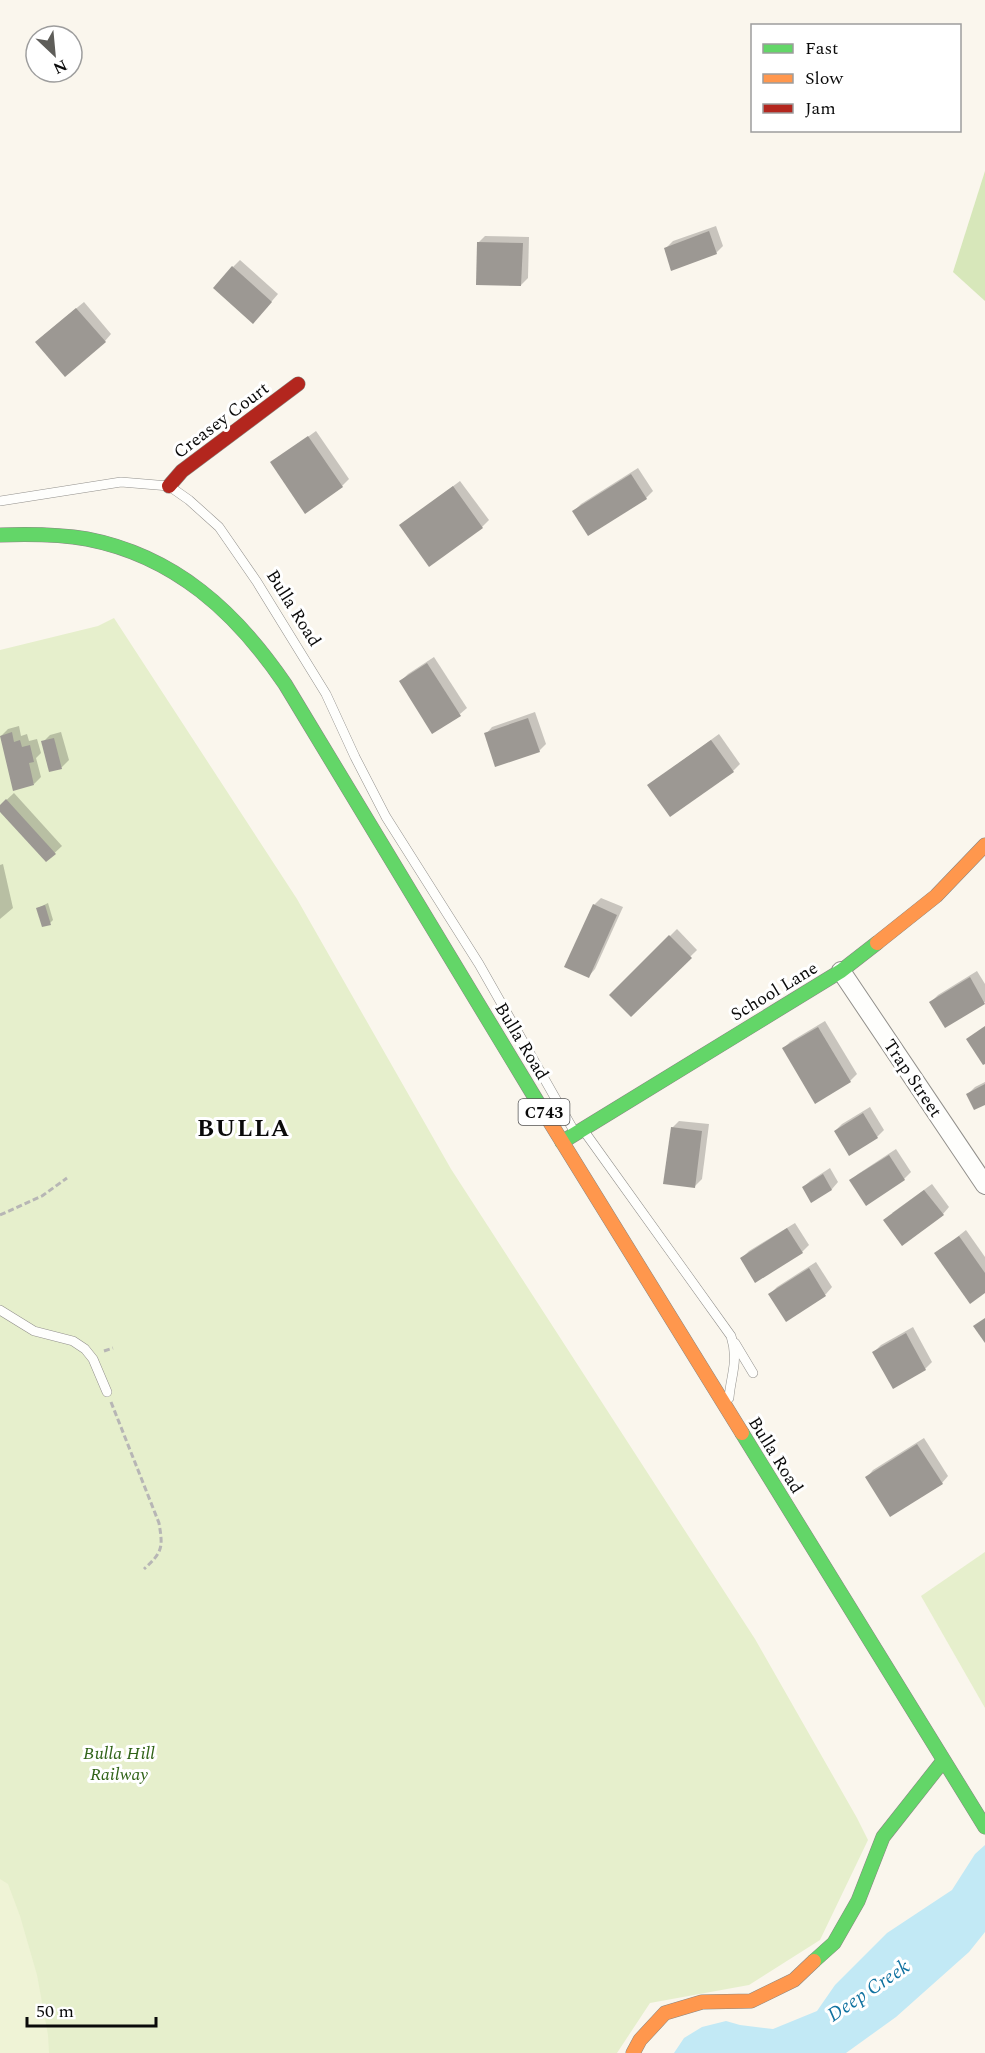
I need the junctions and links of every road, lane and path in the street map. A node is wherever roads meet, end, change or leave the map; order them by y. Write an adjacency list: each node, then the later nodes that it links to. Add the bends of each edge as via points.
1 (298, 384): 2 (main road, Creasey Court, via 182,471)
2 (168, 486): 3 (lane, via 121,482); 7 (lane, Bulla Road, via 219,527 257,582 326,694 386,817)
3 (0, 501)
4 (0, 534): 8 (main road, Bulla Road / C743, via 43,533 89,539 131,552 173,572 209,597 249,635 285,684)
5 (985, 845): 6 (main road, School Lane, via 936,896)
6 (841, 971): 7 (main road, School Lane); 10 (street, Trap Street)
7 (579, 1131): 8 (main road, School Lane); 13 (lane, Bulla Road)
8 (562, 1142): 16 (main road, Bulla Road / C743)
9 (67, 1178): 11 (path, via 42,1196)
10 (985, 1185)
11 (0, 1215)
12 (0, 1310): 15 (lane, via 34,1331 73,1341 85,1349)
13 (731, 1336): 14 (lane, Bulla Road); 16 (lane, via 736,1363)
14 (753, 1373)
15 (107, 1392): 17 (path, via 159,1523 162,1544)
16 (730, 1414): 18 (main road, Bulla Road / C743)
17 (144, 1569)
18 (943, 1761): 19 (main road, Bulla Road / C743); 20 (main road, via 883,1837 858,1901 834,1943 794,1980 751,2001 702,2002 665,2013)
19 (985, 1827)
20 (633, 2053)

